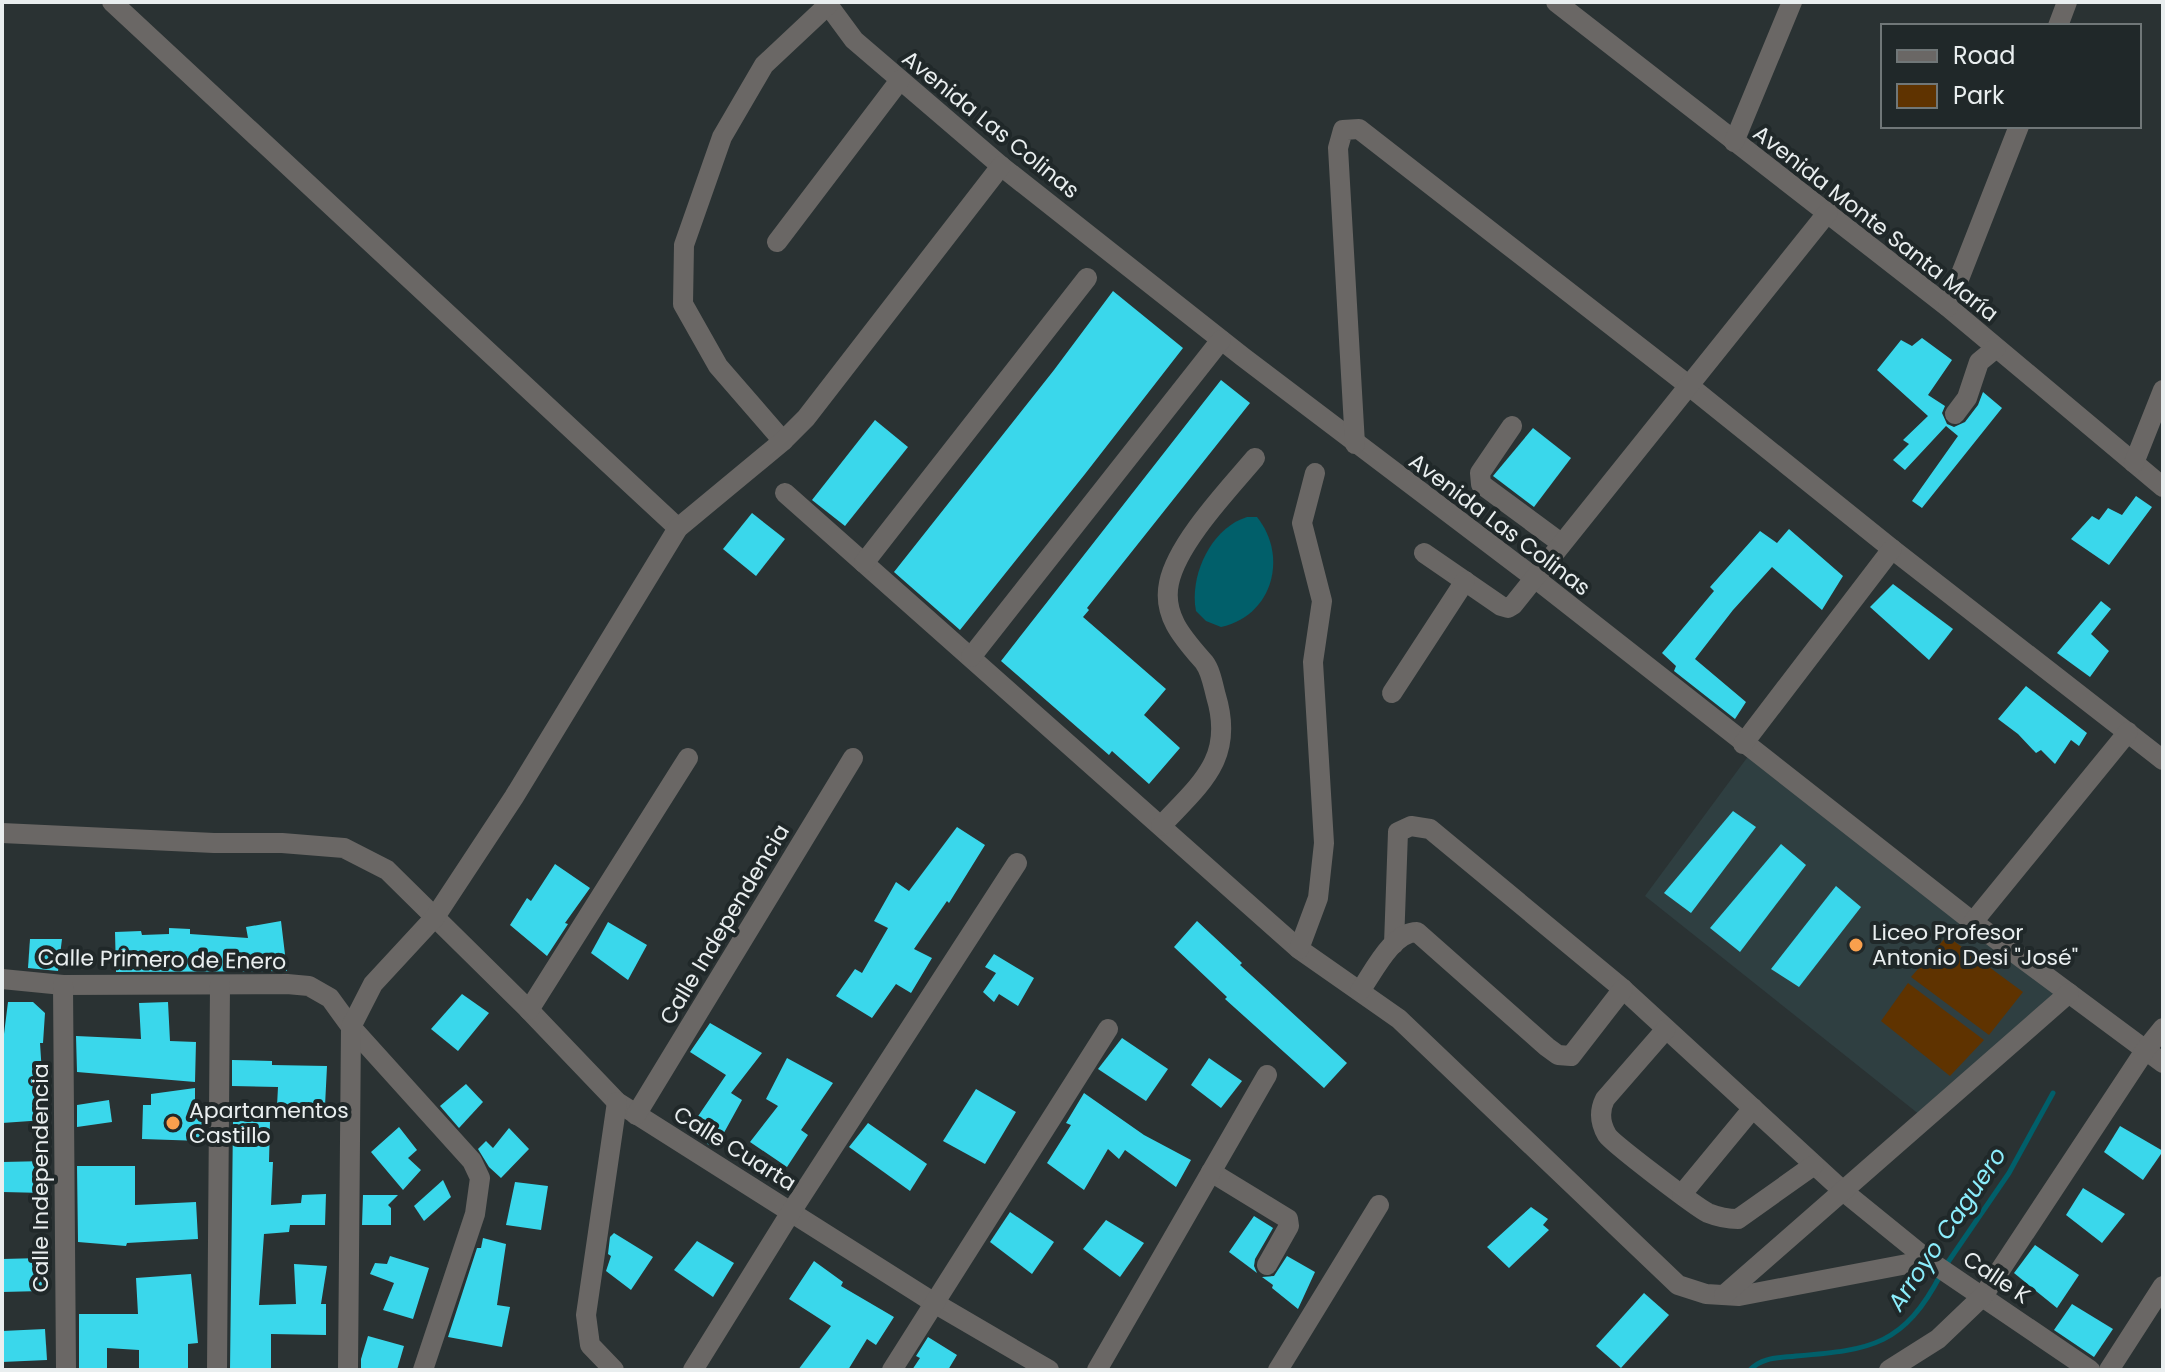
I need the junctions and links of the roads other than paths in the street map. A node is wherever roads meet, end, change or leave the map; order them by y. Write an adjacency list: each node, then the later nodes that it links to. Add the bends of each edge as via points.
1 (112, 2): 28 (street)
2 (1556, 2): 9 (street, Avenida Monte Santa María)
3 (1792, 2): 9 (street)
4 (2067, 2): 6 (street)
5 (827, 4): 7 (street, Avenida Las Colinas, via 854,40); 21 (street, via 764,65 722,137 684,245 683,304 718,366)
6 (2059, 24)
7 (900, 80): 10 (street, Avenida Las Colinas); 12 (street)
8 (2018, 128): 14 (street)
9 (1734, 142): 11 (street, Avenida Monte Santa María)
10 (1001, 166): 15 (street, Avenida Las Colinas); 21 (street)
11 (1828, 212): 14 (street, Avenida Monte Santa María); 17 (street)
12 (777, 242)
13 (1087, 278): 32 (street)
14 (1948, 307): 16 (street, Avenida Monte Santa María)
15 (1221, 340): 22 (street, Avenida Las Colinas); 35 (street)
16 (1996, 348): 19 (street, via 1979,362 1967,398); 24 (street, Avenida Monte Santa María)
17 (1688, 385): 22 (street, via 1359,129 1343,130 1338,148); 29 (street); 30 (street)
18 (2163, 390): 24 (street)
19 (1955, 414)
20 (1512, 426): 29 (street, via 1480,473 1481,484)
21 (783, 441): 28 (street)
22 (1355, 444): 33 (street, Avenida Las Colinas)
23 (1255, 458): 42 (street, via 1207,513 1169,581 1172,621 1207,666 1223,726 1215,765)
24 (2134, 463): 26 (street, Avenida Monte Santa María)
25 (1315, 473): 48 (street, via 1302,523 1322,601 1313,662 1324,843 1318,898)
26 (2163, 487)
27 (785, 493): 32 (street)
28 (678, 528): 45 (street)
29 (1561, 543): 33 (street)
30 (1892, 549): 37 (street); 38 (street)
31 (1424, 553): 34 (street)
32 (864, 563): 35 (street)
33 (1536, 579): 34 (street, via 1508,608); 38 (street, Avenida Las Colinas)
34 (1465, 581): 36 (street)
35 (971, 657): 42 (street)
36 (1392, 693)
37 (2128, 732): 41 (street); 46 (street)
38 (1743, 744): 46 (street, Avenida Las Colinas)
39 (688, 758): 55 (street)
40 (853, 758): 65 (street, Calle Independencia)
41 (2163, 760)
42 (1161, 826): 48 (street)
43 (2, 833): 45 (street, Calle Cuarta, via 344,848 387,870)
44 (1017, 863): 71 (street)
45 (435, 917): 55 (street, Calle Cuarta); 56 (street, via 373,984)
46 (1973, 922): 54 (street, Avenida Las Colinas)
47 (1394, 944): 52 (street, via 1417,932 1558,1055 1571,1056); 52 (street, Calle K, via 1398,832 1411,826 1430,829); 53 (street)
48 (1299, 949): 53 (street)
49 (2, 979): 50 (street, Calle Primero de Enero)
50 (63, 985): 51 (street, Calle Primero de Enero); 78 (street, Calle Independencia)
51 (220, 985): 56 (street, Calle Primero de Enero, via 309,986 330,998); 79 (street)
52 (1623, 989): 59 (street, Calle K)
53 (1360, 991): 75 (street, via 1399,1019 1678,1285)
54 (2069, 993): 60 (street, Avenida Las Colinas); 68 (street)
55 (529, 1010): 63 (street, Calle Cuarta)
56 (351, 1027): 80 (street); 81 (street, Calle Primero de Enero, via 472,1161 480,1178 475,1214)
57 (2163, 1028): 60 (street)
58 (1108, 1029): 77 (street)
59 (1666, 1029): 64 (street, Calle K); 69 (street, via 1605,1099 1600,1118 1608,1137)
60 (2146, 1049): 61 (street, Avenida Las Colinas); 76 (street)
61 (2163, 1063)
62 (1267, 1075): 67 (street)
63 (617, 1102): 65 (street, Calle Cuarta); 82 (street, via 586,1315 590,1345)
64 (1753, 1108): 66 (street, Calle K); 69 (street)
65 (636, 1115): 71 (street, Calle Cuarta)
66 (1814, 1165): 68 (street, Calle K); 69 (street, via 1738,1219 1704,1211)
67 (1211, 1172): 73 (street, via 1288,1219); 86 (street)
68 (1843, 1191): 72 (street, Calle K); 75 (street)
69 (1682, 1194)
70 (1379, 1205): 87 (street)
71 (791, 1212): 77 (street, Calle Cuarta); 83 (street)
72 (1932, 1262): 75 (street); 76 (street, Calle K)
73 (1267, 1265)
74 (2163, 1286): 90 (street)
75 (1724, 1295)
76 (1983, 1296): 88 (street, via 1938,1339); 89 (street, Calle K)
77 (936, 1304): 84 (street); 85 (street, Calle Cuarta)
78 (66, 1370)
79 (217, 1370)
80 (348, 1370)
81 (423, 1370)
82 (614, 1370)
83 (693, 1370)
84 (892, 1370)
85 (1049, 1370)
86 (1097, 1370)
87 (1278, 1370)
88 (1889, 1370)
89 (2090, 1370)
90 (2109, 1370)

